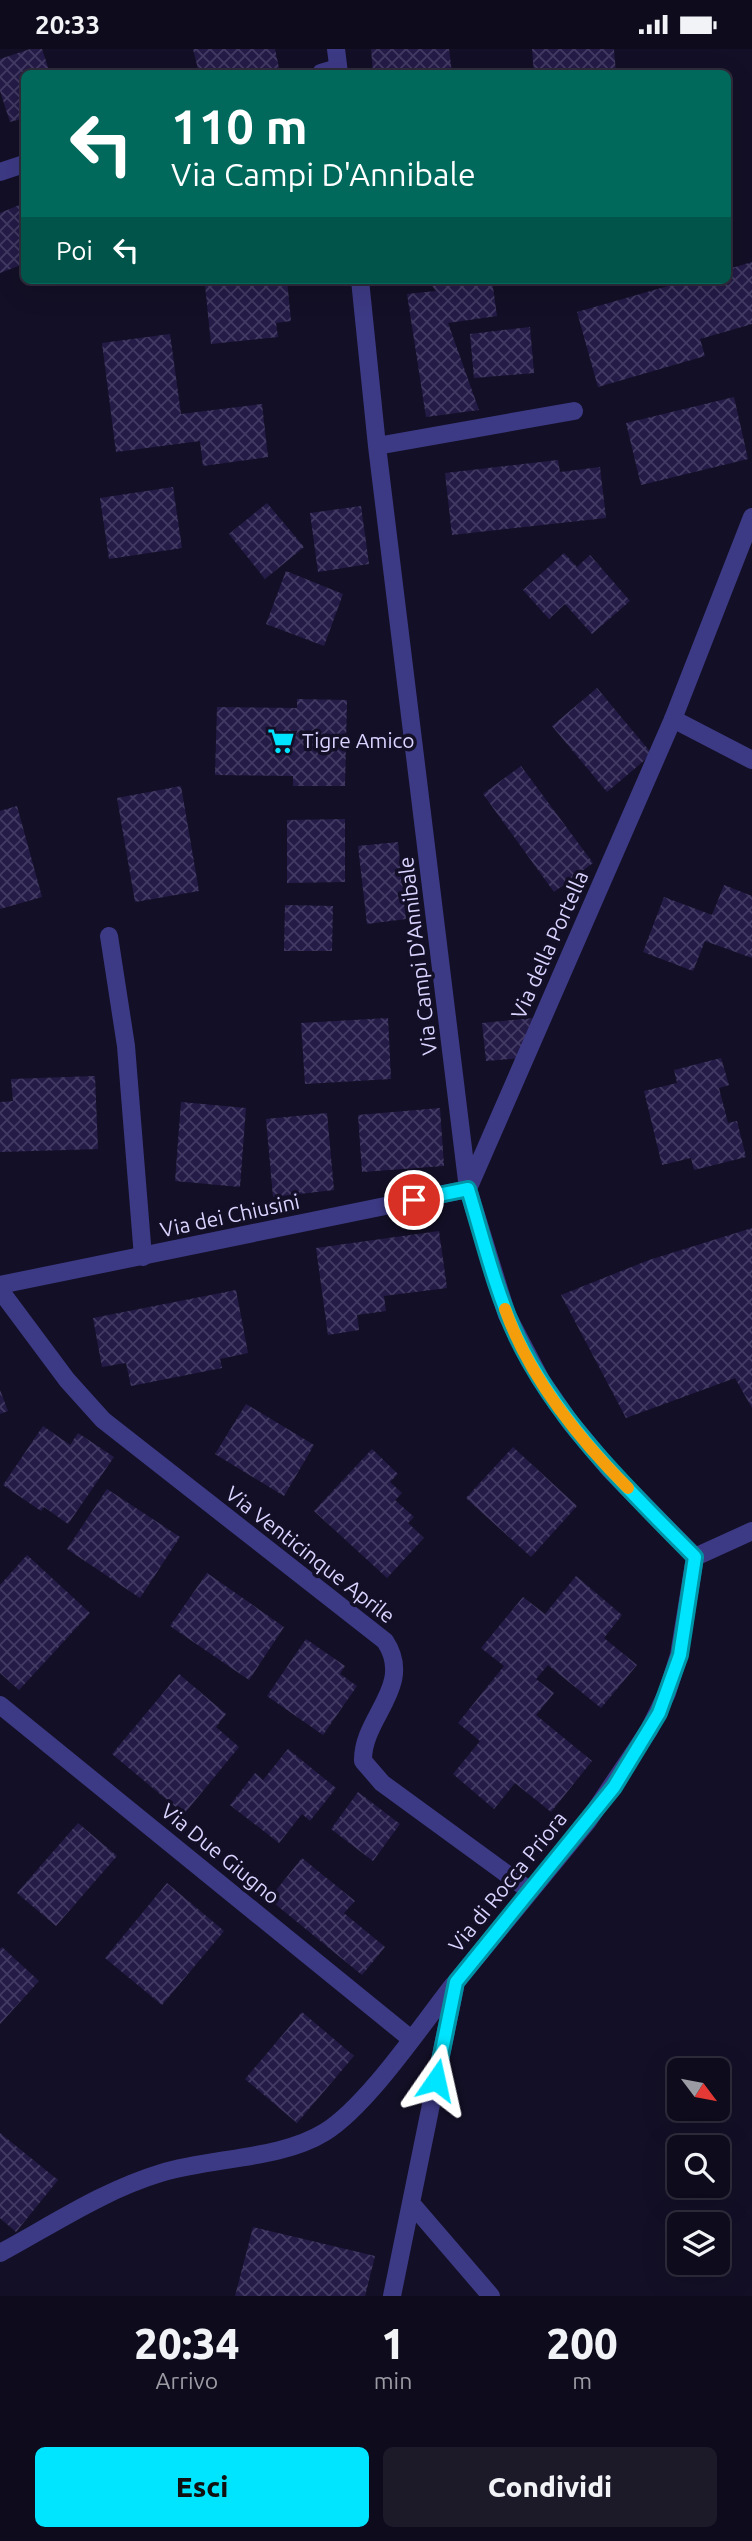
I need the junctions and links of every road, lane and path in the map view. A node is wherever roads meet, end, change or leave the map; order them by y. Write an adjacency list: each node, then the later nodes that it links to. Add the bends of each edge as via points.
1 (336, 49): 2 (street)
2 (333, 70)
3 (21, 165): 4 (street)
4 (0, 172)
5 (360, 284): 7 (street, Via Campi D'Annibale)
6 (573, 411): 7 (street)
7 (377, 446): 12 (street, Via Campi D'Annibale)
8 (752, 517): 9 (street, Via della Portella)
9 (673, 719): 10 (street); 12 (street, Via della Portella)
10 (752, 760)
11 (109, 936): 13 (street, via 126,1046)
12 (468, 1189): 13 (street, Via dei Chiusini); 17 (street, Via Campi D'Annibale, via 507,1315 541,1380 610,1470)
13 (143, 1257): 14 (street, Via dei Chiusini)
14 (0, 1285)
15 (0, 1290): 19 (street, Via Venticinque Aprile, via 67,1380 109,1425 385,1641 396,1660 395,1674 365,1745 363,1761 382,1783)
16 (752, 1531): 17 (street)
17 (695, 1557): 19 (street, Via di Rocca Priora, via 680,1655 659,1713 614,1787)
18 (0, 1705): 21 (street, Via Due Giugno)
19 (530, 1891): 20 (street, Via di Rocca Priora)
20 (456, 1982): 21 (street); 22 (street, Via di Rocca Priora)
21 (411, 2039): 23 (street, via 362,2099 322,2134 279,2150 194,2164 139,2180)
22 (411, 2203): 24 (street, Via di Rocca Priora); 25 (street)
23 (0, 2253)
24 (392, 2296)
25 (491, 2296)

